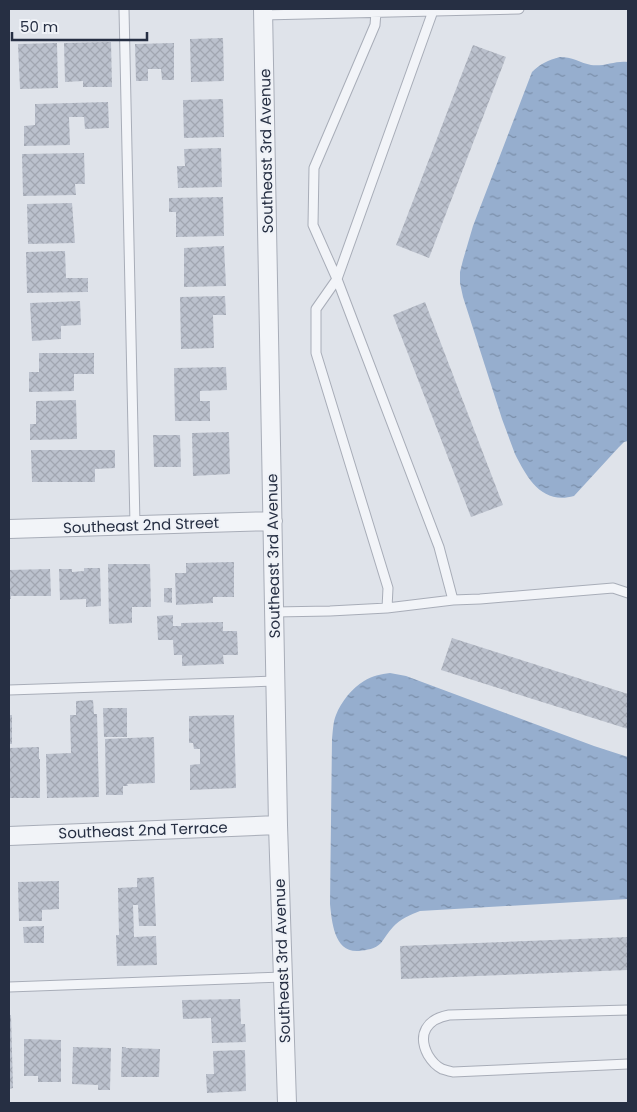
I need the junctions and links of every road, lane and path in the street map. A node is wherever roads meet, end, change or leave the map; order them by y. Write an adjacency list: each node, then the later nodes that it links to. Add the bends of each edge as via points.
1 (124, 9): 8 (lane)
2 (519, 9): 3 (lane)
3 (433, 11): 5 (lane); 6 (lane)
4 (263, 12): 5 (lane); 7 (street, Southeast 3rd Avenue)
5 (376, 12): 6 (lane, via 374,25 314,168 313,225)
6 (337, 279): 13 (lane, via 439,547); 14 (lane, via 316,310 316,353 388,588)
7 (273, 521): 8 (street, Southeast 2nd Street); 15 (street, Southeast 3rd Avenue)
8 (135, 525): 9 (street, Southeast 2nd Street)
9 (9, 529)
10 (628, 585): 11 (lane)
11 (613, 588): 12 (lane); 13 (lane)
12 (628, 593)
13 (453, 600): 14 (lane)
14 (387, 608): 15 (lane)
15 (274, 612): 16 (street, Southeast 3rd Avenue)
16 (275, 682): 17 (lane); 18 (street, Southeast 3rd Avenue)
17 (9, 690)
18 (278, 825): 19 (street, Southeast 2nd Terrace); 20 (street, Southeast 3rd Avenue)
19 (9, 836)
20 (283, 978): 21 (lane); 24 (street, Southeast 3rd Avenue)
21 (9, 987)
22 (628, 1010): 23 (lane, via 449,1014 430,1023 423,1034 424,1047 430,1059 453,1072)
23 (628, 1064)
24 (287, 1103)

